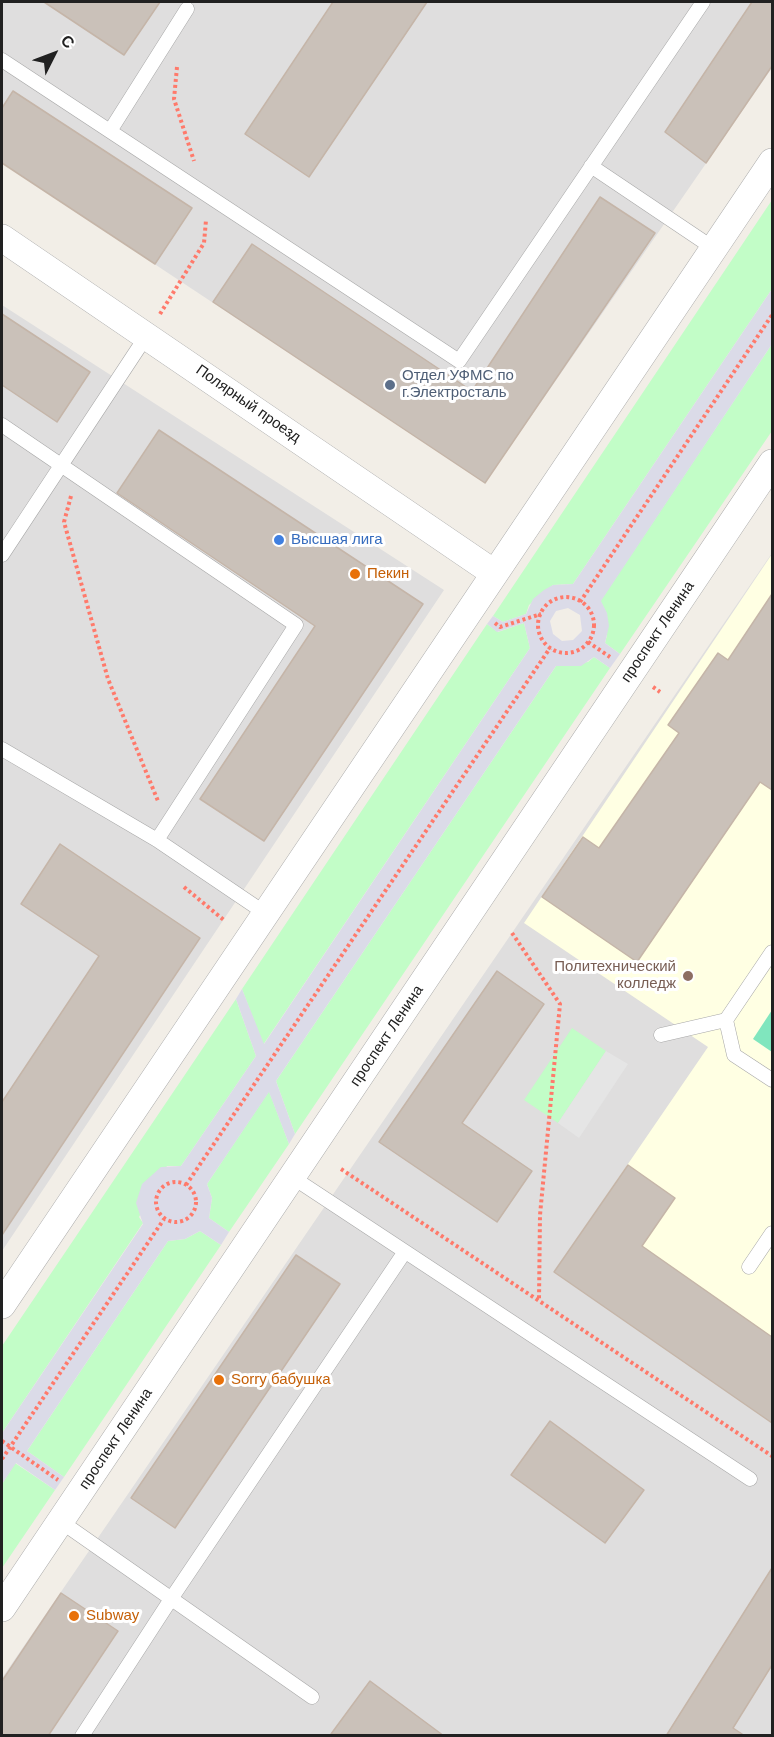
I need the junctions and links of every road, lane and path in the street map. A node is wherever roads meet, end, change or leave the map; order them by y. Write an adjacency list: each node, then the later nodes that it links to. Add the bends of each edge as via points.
1 (703, 2): 7 (lane)
2 (185, 4): 5 (lane)
3 (2, 60): 5 (lane)
4 (174, 99): 8 (path)
5 (110, 131): 8 (lane)
6 (772, 162): 10 (street)
7 (591, 166): 8 (lane, via 459,361); 10 (lane)
8 (208, 196): 12 (path, via 204,243)
9 (2, 238): 12 (street, Полярный проезд)
10 (713, 248): 18 (street)
11 (772, 315): 19 (path)
12 (147, 335): 15 (lane); 18 (street, Полярный проезд)
13 (2, 425): 15 (lane)
14 (772, 463): 35 (street, проспект Ленина)
15 (60, 466): 16 (lane); 17 (lane)
16 (76, 476): 24 (path, via 64,522 108,679); 24 (lane, via 296,625)
17 (2, 555)
18 (494, 573): 27 (street)
19 (580, 602): 20 (path, via 555,599); 22 (path, via 592,616 591,637 573,652 561,653)
20 (541, 614): 21 (path); 22 (path, via 538,629)
21 (500, 627)
22 (550, 648): 36 (path)
23 (2, 749): 25 (lane)
24 (166, 827): 25 (lane)
25 (157, 840): 26 (lane)
26 (170, 849): 27 (lane); 28 (path, via 177,881)
27 (265, 913): 42 (street)
28 (225, 921)
29 (512, 933): 41 (path, via 560,1004 540,1215)
30 (772, 952): 31 (lane)
31 (726, 1020): 32 (lane); 33 (lane, via 734,1055)
32 (661, 1035)
33 (772, 1080)
34 (340, 1169): 41 (path)
35 (292, 1177): 39 (lane); 46 (street, проспект Ленина)
36 (186, 1185): 37 (path, via 172,1183 161,1189 156,1200); 37 (path, via 195,1197 193,1214 182,1222)
37 (164, 1219): 44 (path)
38 (772, 1233): 40 (lane)
39 (404, 1253): 45 (lane); 47 (lane)
40 (749, 1267)
41 (539, 1300): 43 (path)
42 (2, 1305)
43 (772, 1456)
44 (2, 1459)
45 (750, 1479)
46 (60, 1521): 47 (lane); 48 (street, проспект Ленина)
47 (171, 1599): 49 (lane); 50 (lane)
48 (2, 1608)
49 (312, 1697)
50 (82, 1736)

